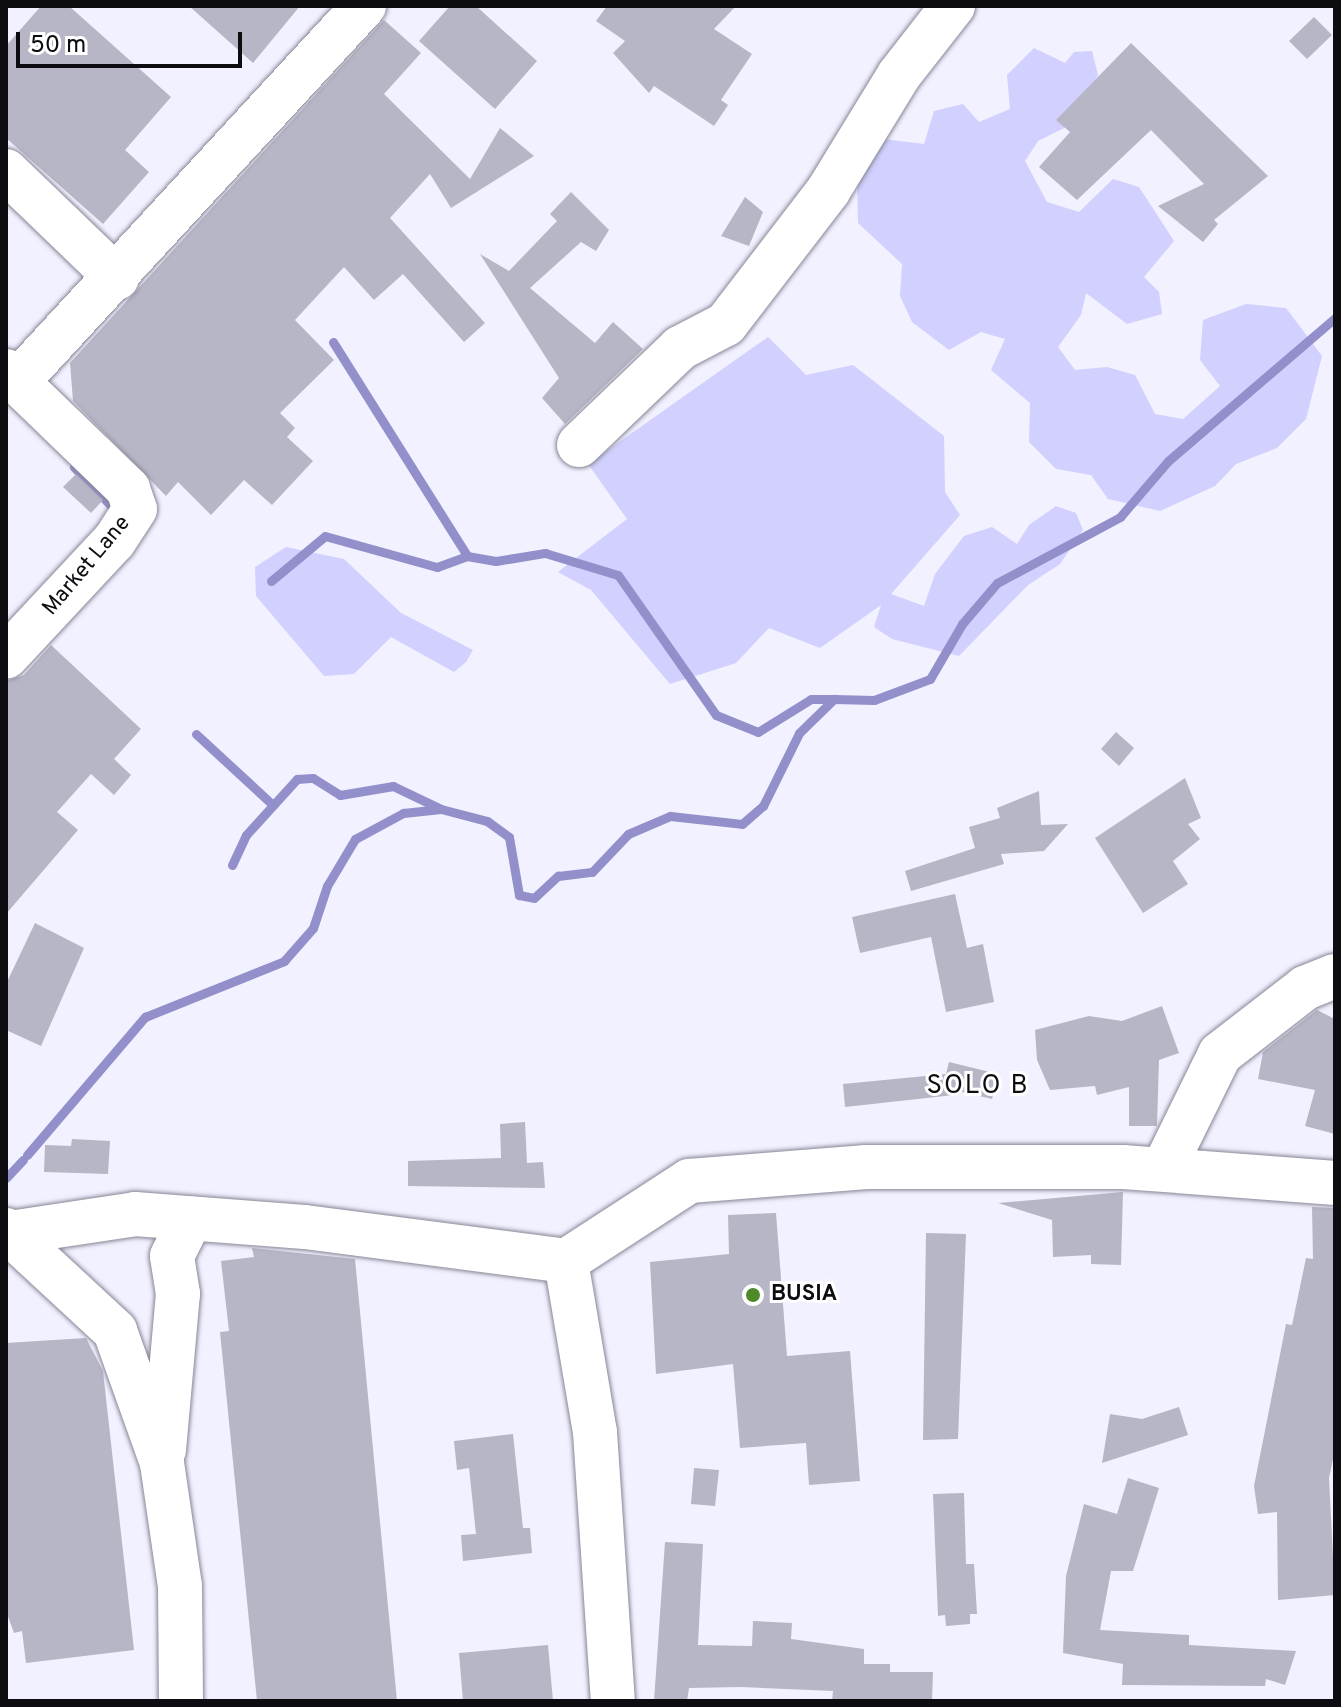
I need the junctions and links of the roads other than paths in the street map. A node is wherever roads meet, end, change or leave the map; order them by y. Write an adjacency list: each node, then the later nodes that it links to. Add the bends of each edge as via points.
1 (364, 6): 4 (street)
2 (953, 6): 6 (street, via 899,75 828,191 726,324 680,348)
3 (6, 171): 4 (street)
4 (117, 278): 5 (street)
5 (11, 376): 7 (street, Market Lane, via 128,489 135,509 114,541)
6 (579, 445)
7 (6, 657)
8 (1335, 976): 9 (street, via 1279,1006 1220,1054)
9 (1164, 1168): 10 (street); 13 (street, via 866,1167 689,1181)
10 (1335, 1183)
11 (191, 1218): 12 (street, via 135,1214); 13 (street); 14 (street, via 172,1256 178,1294)
12 (8, 1232): 14 (street, via 115,1331)
13 (566, 1261): 16 (street, via 595,1432)
14 (162, 1463): 15 (street, via 180,1586)
15 (181, 1701)
16 (613, 1701)

